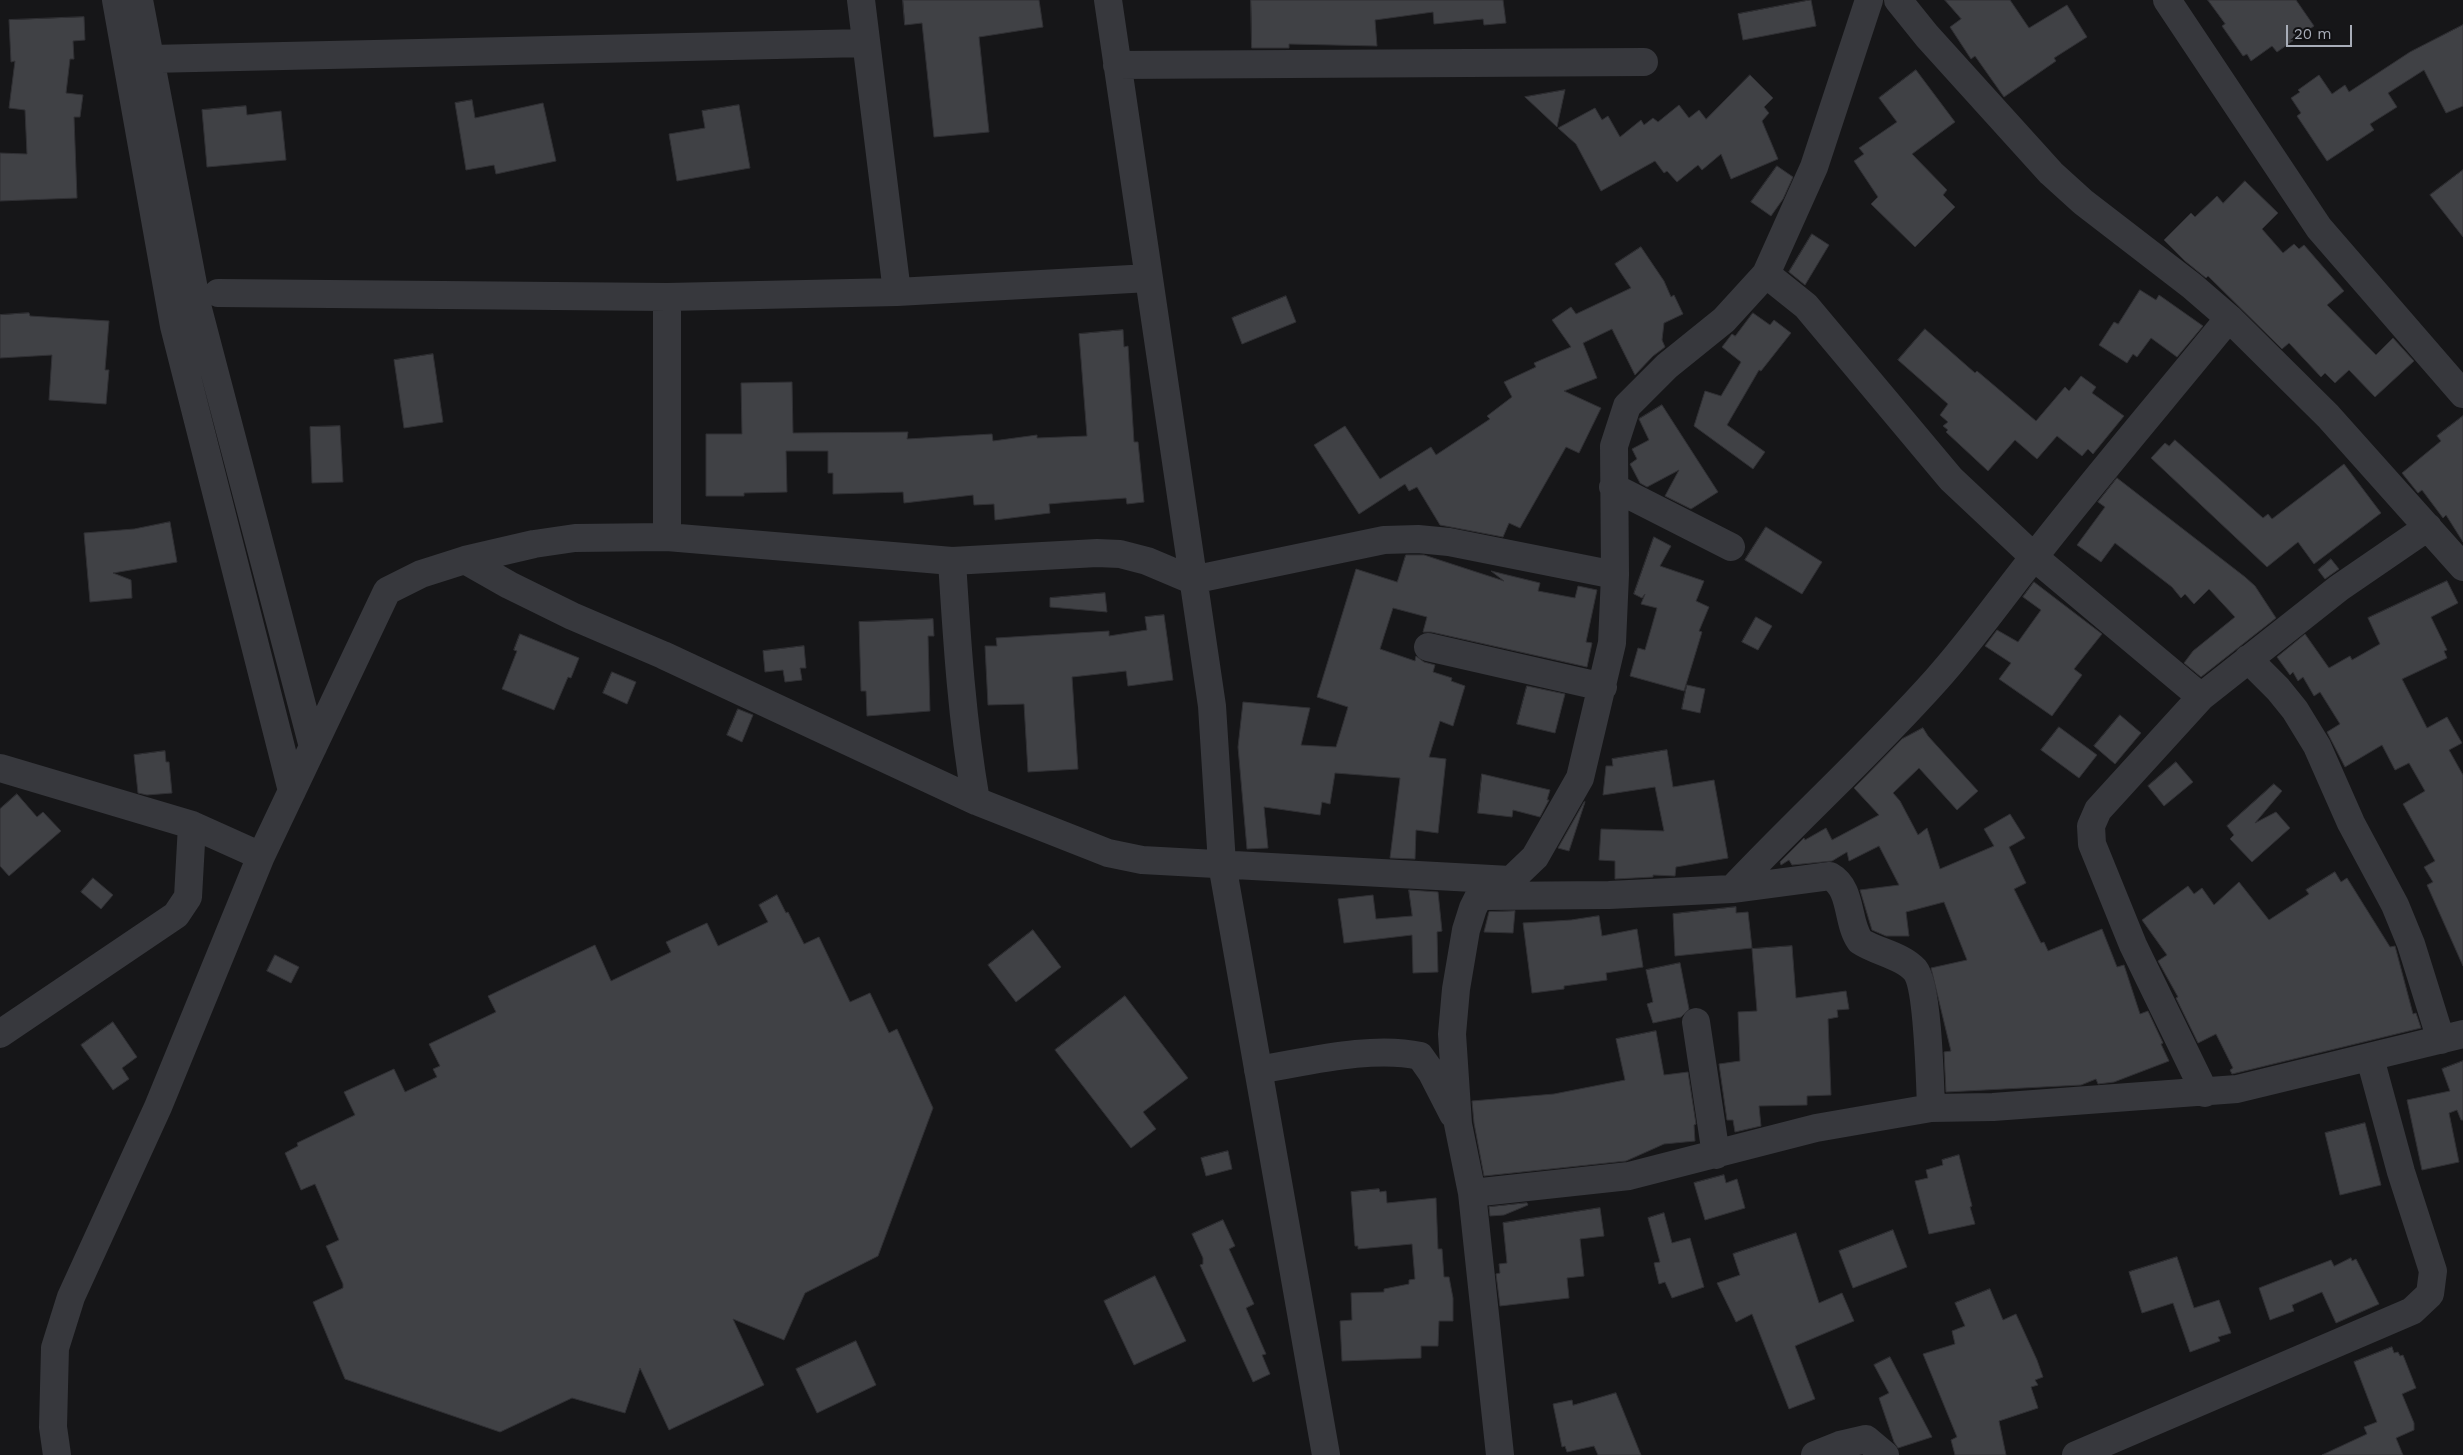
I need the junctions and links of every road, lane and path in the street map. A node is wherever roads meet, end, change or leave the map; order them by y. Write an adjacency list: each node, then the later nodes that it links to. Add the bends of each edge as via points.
1 (116, 0): 35 (street, via 174,326)
2 (139, 0): 9 (street)
3 (861, 0): 8 (street)
4 (1108, 0): 11 (street)
5 (1869, 0): 12 (street, via 1814,167)
6 (1898, 0): 17 (street, via 2051,174)
7 (2166, 0): 18 (street, via 2319,228)
8 (865, 43): 9 (street); 14 (street)
9 (150, 59): 33 (street, via 197,304)
10 (1644, 62): 11 (street)
11 (1117, 65): 13 (street)
12 (1766, 274): 19 (street, via 1724,320 1667,366 1628,406 1614,446); 23 (street, via 1806,306 1951,479)
13 (1149, 278): 14 (street); 28 (street)
14 (897, 292): 16 (street)
15 (218, 293): 16 (street)
16 (667, 297): 21 (street)
17 (2229, 318): 20 (street, via 2328,416); 23 (street)
18 (2463, 394)
19 (1613, 487): 22 (street); 27 (street)
20 (2428, 527): 26 (street); 30 (street, via 2339,588)
21 (667, 538): 24 (street, via 575,538); 25 (street)
22 (1731, 547)
23 (2034, 557): 32 (street); 41 (street, via 1937,679)
24 (465, 560): 33 (street, via 421,574 387,591); 36 (street, via 572,616)
25 (952, 561): 28 (street, via 1120,554 1147,561); 36 (street, via 959,683)
26 (2463, 567)
27 (1615, 575): 28 (street, via 1449,542 1418,539 1384,540); 31 (street, via 1612,643)
28 (1192, 580): 39 (street, via 1212,706)
29 (1428, 647): 31 (street)
30 (2248, 659): 32 (street); 45 (street, via 2295,710 2316,746 2350,823 2395,905)
31 (1603, 687): 40 (street, via 1580,778 1535,857)
32 (2201, 696): 48 (street, via 2098,810 2091,826 2092,844 2133,945)
33 (312, 747): 35 (street)
34 (0, 768): 37 (street)
35 (292, 791): 38 (street)
36 (976, 801): 39 (street, via 1108,853 1142,860)
37 (192, 824): 38 (street); 44 (street, via 188,897 176,915)
38 (260, 856): 53 (street, via 158,1107 71,1297 55,1348 53,1428)
39 (1222, 864): 40 (street); 47 (street)
40 (1511, 880): 42 (street)
41 (1732, 889): 42 (street, via 1609,895); 49 (street, via 1822,876 1838,881 1860,941 1908,964 1920,980)
42 (1479, 896): 50 (street, via 1466,930 1456,989 1452,1034)
43 (1696, 1022): 51 (street)
44 (0, 1034)
45 (2452, 1037): 46 (street)
46 (2370, 1058): 48 (street, via 2238,1089); 58 (street, via 2401,1172 2433,1271 2430,1294 2412,1310)
47 (1258, 1070): 50 (street, via 1376,1052 1404,1052 1420,1056); 54 (street)
48 (2205, 1093): 49 (street)
49 (1931, 1108): 51 (street, via 1816,1128)
50 (1458, 1124): 52 (street)
51 (1716, 1155): 52 (street, via 1629,1176)
52 (1472, 1193): 55 (street)
53 (57, 1455)
54 (1326, 1455)
55 (1500, 1455)
56 (1815, 1455): 57 (street, via 1840,1444 1866,1439)
57 (1885, 1455)
58 (2076, 1455)

